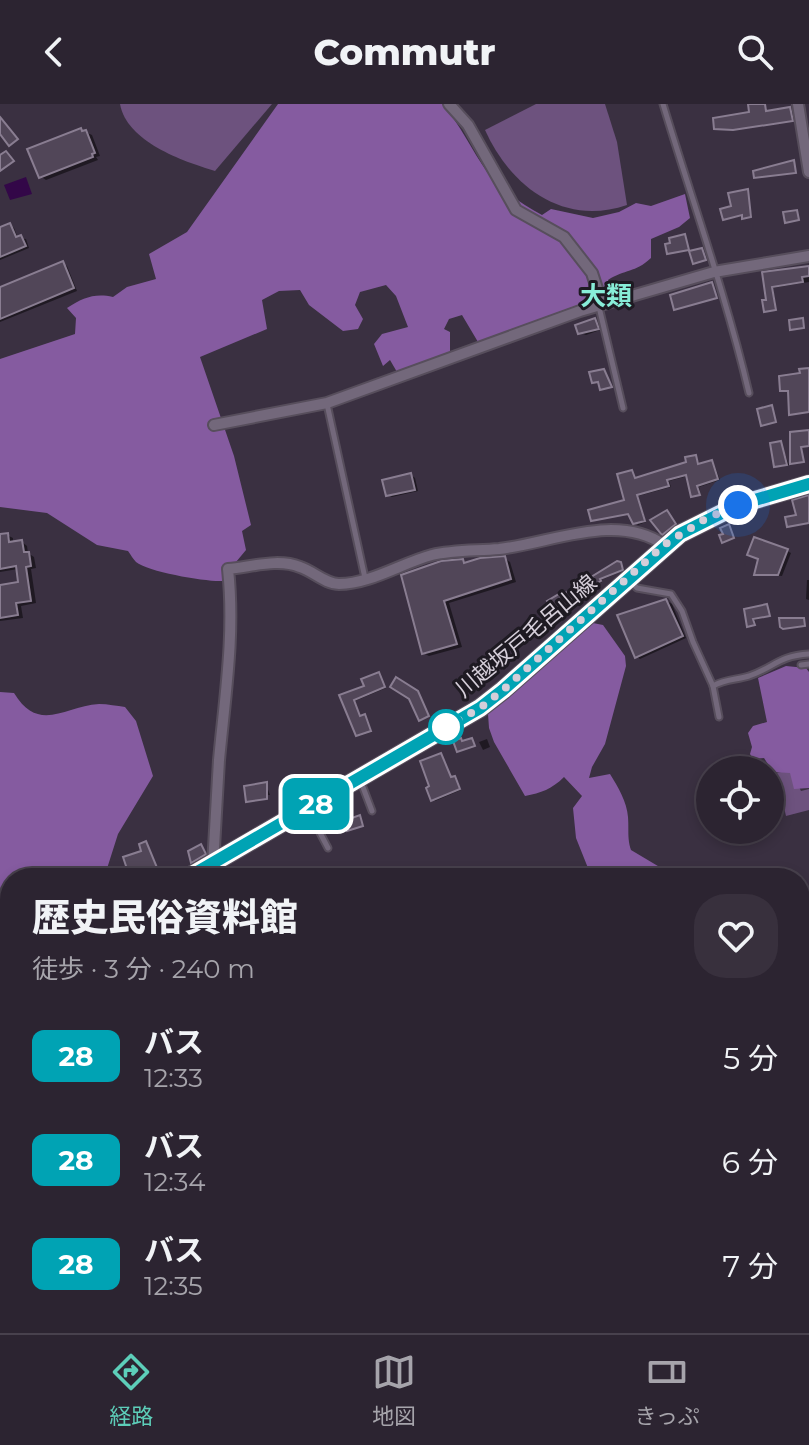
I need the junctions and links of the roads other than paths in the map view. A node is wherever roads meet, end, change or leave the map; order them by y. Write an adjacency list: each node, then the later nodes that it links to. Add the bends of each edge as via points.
1 (449, 104): 7 (street, via 468,125 516,210 564,237 592,273)
2 (663, 104): 6 (lane)
3 (798, 104): 4 (street)
4 (809, 172)
5 (809, 256): 6 (street)
6 (714, 272): 7 (street); 8 (lane)
7 (600, 305): 9 (street); 10 (lane)
8 (749, 393)
9 (327, 403): 11 (street); 14 (lane)
10 (623, 408)
11 (214, 425)
12 (809, 484): 13 (main road, 川越坂戸毛呂山線, via 727,509)
13 (664, 545): 14 (street, via 624,531 583,531 542,543 436,554); 15 (main road, 川越坂戸毛呂山線)
14 (365, 579): 25 (street, via 338,584 284,563 228,569 230,657)
15 (627, 579): 19 (lane, via 637,588 671,594); 21 (main road, 川越坂戸毛呂山線, via 480,708)
16 (809, 654): 19 (lane, via 784,657 754,674)
17 (809, 664): 18 (lane)
18 (801, 665)
19 (713, 686): 20 (lane)
20 (719, 717)
21 (360, 778): 22 (main road, 川越坂戸毛呂山線); 23 (lane)
22 (308, 809): 24 (lane); 26 (main road, 川越坂戸毛呂山線)
23 (372, 811)
24 (328, 848)
25 (202, 868)
26 (209, 868)

